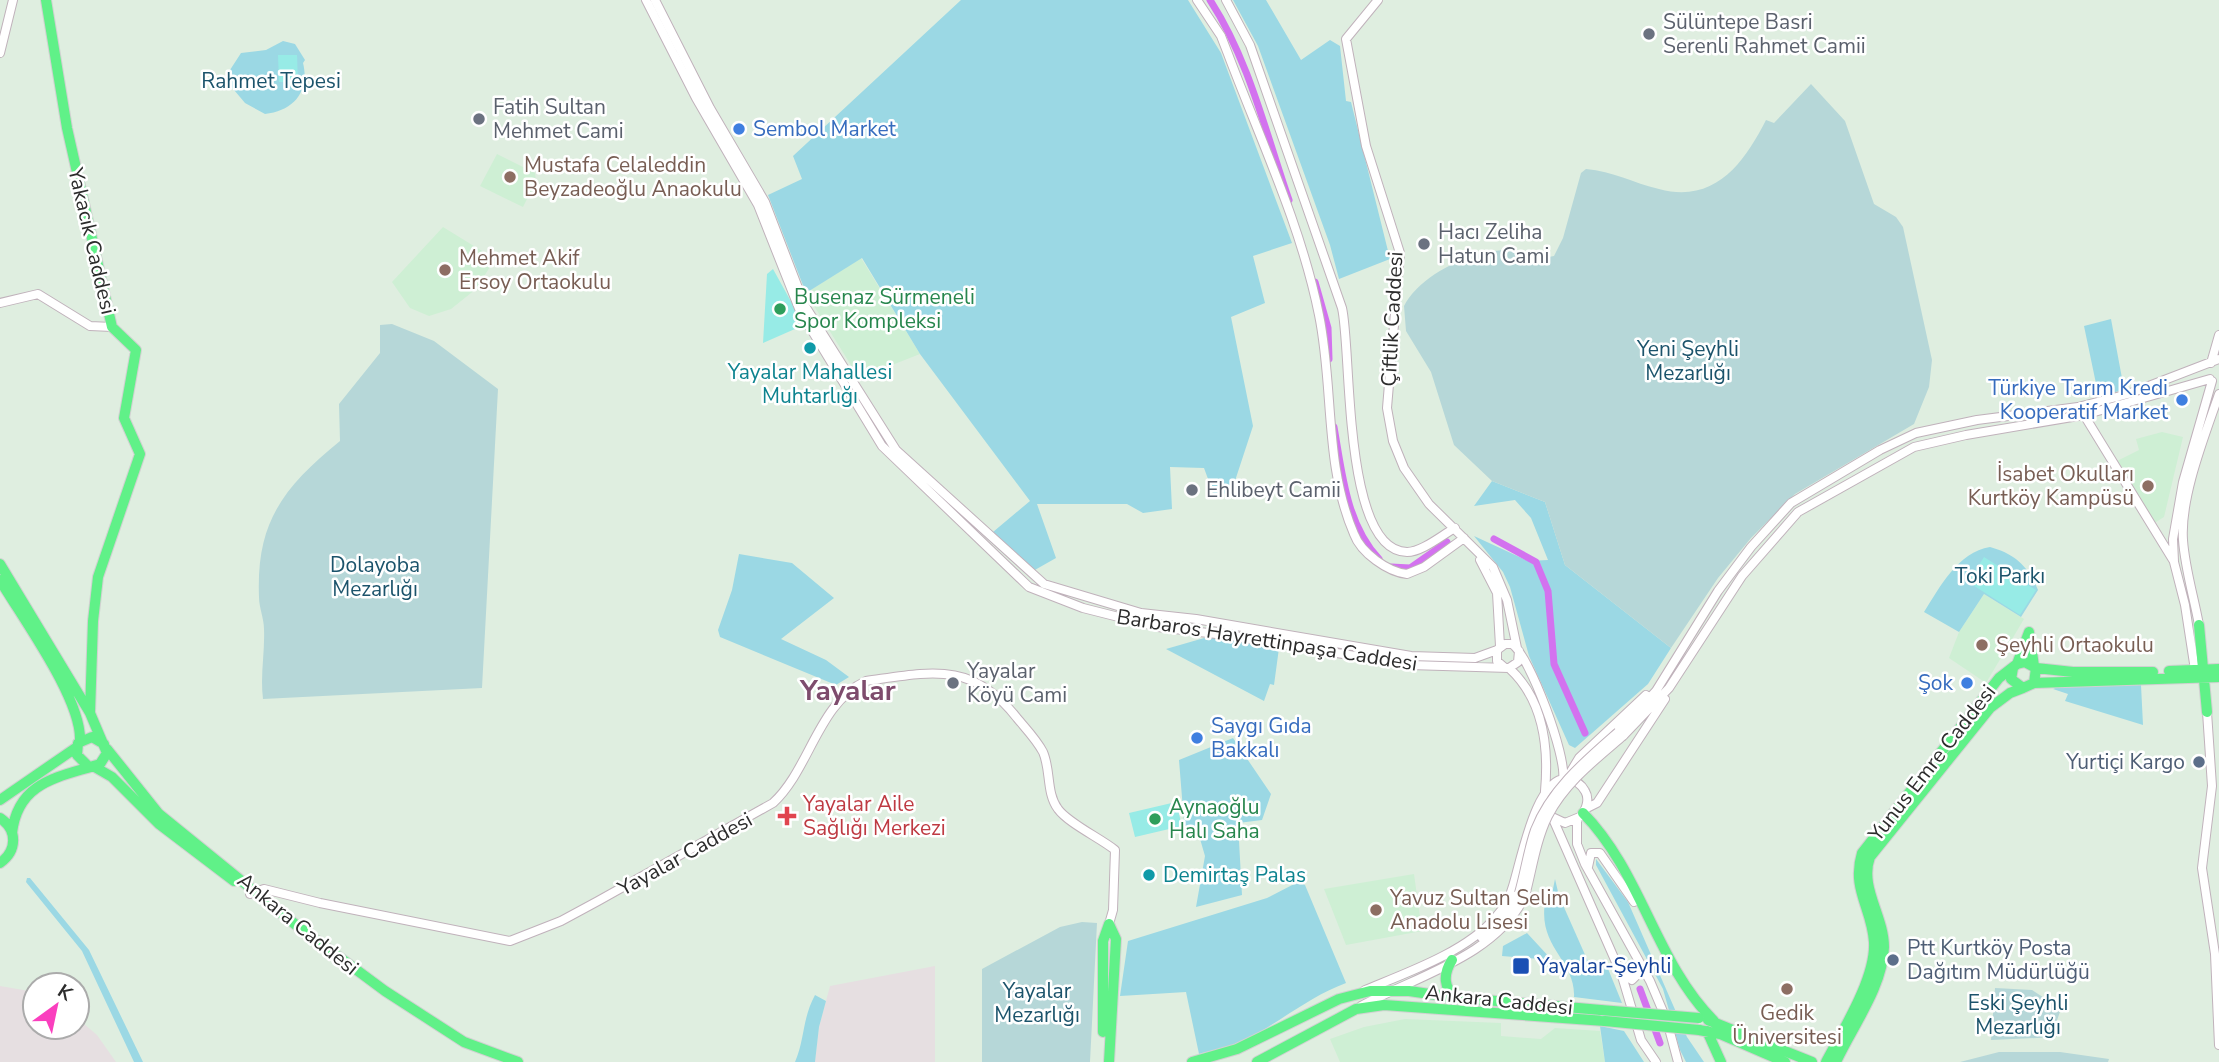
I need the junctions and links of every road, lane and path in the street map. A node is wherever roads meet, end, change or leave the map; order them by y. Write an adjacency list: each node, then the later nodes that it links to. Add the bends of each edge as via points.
1 (13, 0): 8 (street)
2 (46, 0): 10 (main road, Yakacık Caddesi, via 67,128)
3 (646, 0): 30 (street, Barbaros Hayrettinpaşa Caddesi, via 758,205 800,311 882,446 1029,587 1083,608 1158,627 1410,665)
4 (655, 0): 26 (street, Barbaros Hayrettinpaşa Caddesi, via 765,202 805,306 889,442 1034,577 1064,592 1169,619 1411,656 1475,657)
5 (1197, 0): 21 (street, via 1228,54 1305,262 1320,316 1327,406 1340,481 1356,539 1384,565 1408,574)
6 (1226, 0): 19 (street, via 1250,45 1342,308 1348,398 1368,514 1385,541 1406,552)
7 (1378, 0): 19 (street, Çiftlik Caddesi, via 1346,39 1366,146 1399,253 1387,408 1393,440 1410,477)
8 (0, 53)
9 (0, 303): 10 (street, via 38,294 90,326)
10 (112, 327): 32 (main road, Yakacık Caddesi, via 136,350 124,418 140,454 98,577)
11 (2219, 335): 12 (street)
12 (2213, 362): 13 (street); 16 (street, via 2078,407)
13 (2214, 381): 15 (street); 18 (street)
14 (2219, 394): 25 (street, via 2183,526)
15 (2084, 415): 17 (street); 20 (street)
16 (1962, 423): 17 (street); 33 (street, via 1911,435 1791,503 1717,591)
17 (1966, 435): 36 (street, via 1914,447 1798,512 1742,576)
18 (2175, 523): 20 (street); 22 (street)
19 (1455, 528): 21 (street, Çiftlik Caddesi)
20 (2157, 531): 22 (street)
21 (1464, 538): 26 (street, Çiftlik Caddesi, via 1494,584 1500,621); 27 (street, Çiftlik Caddesi, via 1502,582)
22 (2174, 562): 31 (street)
23 (0, 564): 35 (main road, Ankara Caddesi)
24 (0, 580): 41 (main road, Ankara Caddesi, via 71,699 81,729)
25 (2199, 625): 31 (main road)
26 (1498, 648): 27 (street, via 1508,643); 30 (street, via 1497,661)
27 (1518, 650): 30 (street, via 1518,662); 44 (street, Çiftlik Caddesi, via 1536,685 1565,765)
28 (2015, 666): 29 (main road, via 2025,662); 29 (main road, via 2029,632); 37 (main road, via 2011,679); 78 (main road, Yunus Emre Caddesi, via 1995,683 1862,853 1858,885 1872,928 1874,952 1868,975)
29 (2035, 667): 31 (main road, via 2073,673); 34 (main road)
30 (1507, 668): 45 (street, via 1525,685 1543,729 1547,750)
31 (2208, 673): 34 (main road); 38 (main road)
32 (90, 679): 35 (main road, via 83,688); 39 (main road, Yakacık Caddesi)
33 (1661, 681): 40 (street); 44 (street, via 1579,758)
34 (2034, 683): 37 (main road)
35 (74, 687): 39 (main road, Ankara Caddesi)
36 (1669, 688): 40 (street); 47 (street, via 1597,803)
37 (2023, 688): 79 (main road, Yunus Emre Caddesi, via 1990,708 1870,857 1867,873 1881,919 1883,956)
38 (2207, 712): 65 (street, via 2212,786 2202,868 2215,954)
39 (90, 713): 42 (main road, Ankara Caddesi)
40 (1620, 734): 54 (street, bridge, via 1558,800 1541,833)
41 (78, 744): 42 (main road, via 92,737); 43 (main road, Ankara Caddesi, via 79,758); 46 (main road)
42 (105, 746): 43 (main road, via 103,762); 53 (main road, Ankara Caddesi, via 159,814)
43 (91, 766): 50 (main road, via 65,772 30,794 16,813); 53 (main road, Ankara Caddesi, via 112,777 159,824)
44 (1565, 778): 45 (street, via 1554,781); 47 (street, via 1584,789)
45 (1544, 794): 49 (street, via 1545,810); 60 (street, via 1513,887 1494,920)
46 (0, 800)
47 (1582, 814): 49 (street, via 1565,823); 52 (street, via 1577,844); 64 (main road, via 1604,839 1630,882)
48 (0, 818): 50 (main road)
49 (1553, 819): 59 (street)
50 (13, 834): 51 (main road, via 12,850)
51 (0, 863)
52 (1588, 870): 55 (street, via 1588,856 1601,853); 58 (street)
53 (252, 892): 56 (street, Yayalar Caddesi, via 264,889 499,941 521,937 598,901 773,803 791,782 839,702 856,685 930,672 967,677 998,695 1042,752 1060,812 1115,849); 66 (main road, Ankara Caddesi, via 341,968)
54 (1522, 894): 57 (street, via 1517,913 1495,936); 60 (street, via 1490,933)
55 (1634, 902)
56 (1109, 924): 69 (main road, via 1103,941); 70 (main road, via 1116,939)
57 (1452, 960): 60 (street); 61 (main road, via 1445,979)
58 (1639, 964): 59 (street, via 1640,972 1632,980); 74 (street, via 1667,1021)
59 (1618, 969): 73 (street, via 1641,1040)
60 (1385, 987): 61 (main road, Ankara Caddesi); 62 (street); 71 (main road, Ankara Caddesi, via 1339,999 1237,1049)
61 (1457, 998): 63 (main road, Ankara Caddesi)
62 (1356, 1009): 63 (main road, Ankara Caddesi, via 1411,1005); 72 (main road, Ankara Caddesi)
63 (1603, 1016): 64 (main road, Ankara Caddesi, bridge)
64 (1705, 1025): 75 (main road); 76 (main road, Ankara Caddesi); 77 (main road, Ankara Caddesi)
65 (2219, 1045)
66 (474, 1052): 67 (main road, Ankara Caddesi); 68 (main road, Ankara Caddesi)
67 (498, 1062)
68 (518, 1062)
69 (1102, 1062)
70 (1109, 1062)
71 (1192, 1062)
72 (1257, 1062)
73 (1657, 1062)
74 (1678, 1062)
75 (1721, 1062)
76 (1786, 1062)
77 (1812, 1062)
78 (1826, 1062)
79 (1836, 1062)

